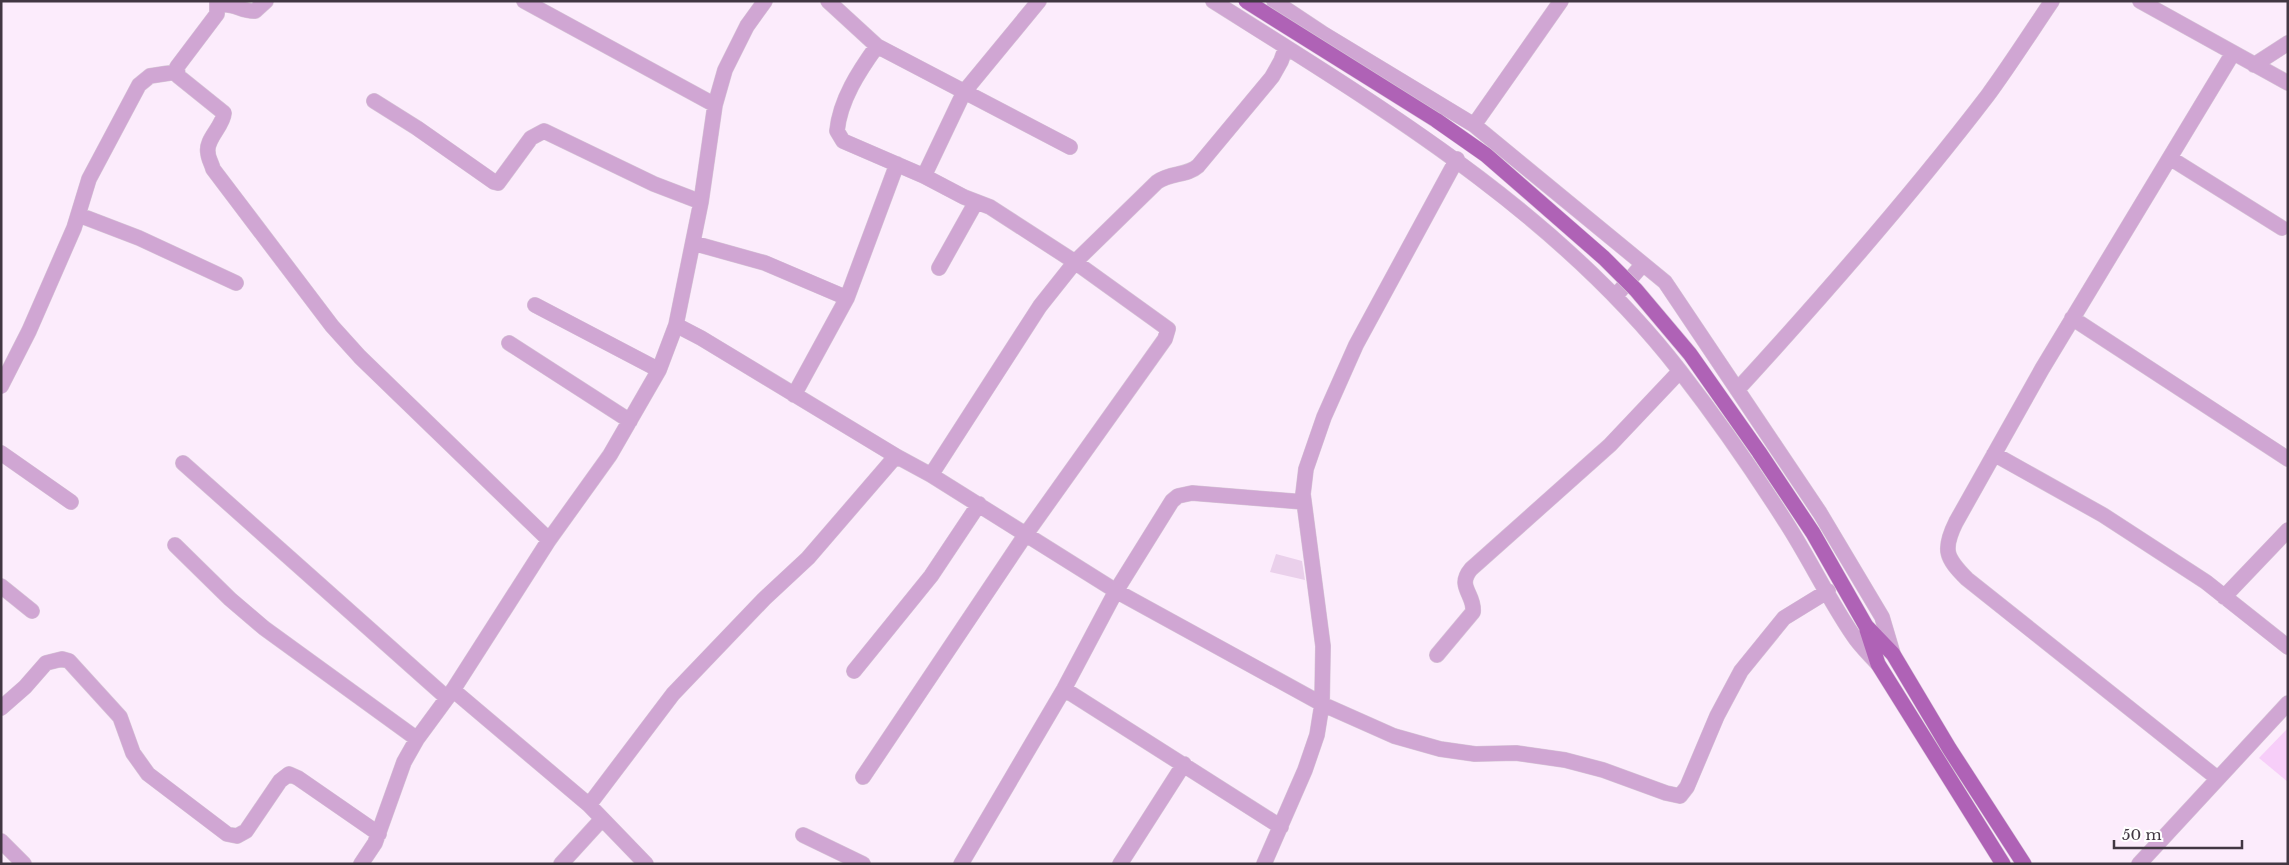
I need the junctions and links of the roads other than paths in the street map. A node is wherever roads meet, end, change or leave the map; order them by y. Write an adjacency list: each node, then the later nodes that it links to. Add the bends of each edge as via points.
1 (266, 1): 12 (street, via 256,11 248,12 229,3)
2 (524, 1): 22 (street)
3 (765, 1): 22 (street, via 736,46)
4 (828, 1): 14 (street)
5 (1040, 1): 20 (street)
6 (1213, 1): 15 (street)
7 (1246, 1): 68 (main road, bridge, via 1486,155 1636,290 1690,354 1759,452 1813,533)
8 (1274, 1): 23 (street)
9 (1561, 1): 23 (street)
10 (2052, 1): 47 (street, via 1988,94 1912,189)
11 (2140, 1): 16 (street)
12 (218, 3): 18 (street, via 217,14)
13 (2288, 42): 17 (street)
14 (877, 46): 20 (street); 27 (street, via 849,91 837,132 848,144)
15 (1286, 47): 26 (street); 34 (street, via 1272,77 1198,166 1190,172 1170,174 1157,182)
16 (2233, 53): 17 (street); 25 (street)
17 (2254, 65): 19 (street)
18 (176, 72): 31 (street, via 150,76 139,85 89,179); 61 (street, via 224,113 207,152 213,168 332,326 392,389)
19 (2288, 84)
20 (964, 92): 24 (street); 28 (street)
21 (374, 101): 29 (street, via 494,182 498,182 531,138 544,131 654,184)
22 (715, 105): 29 (street)
23 (1474, 125): 35 (street)
24 (1070, 147)
25 (2170, 158): 32 (street); 41 (street)
26 (1457, 159): 38 (street, via 1546,231); 57 (street, via 1382,295 1342,376 1312,449 1304,482)
27 (898, 164): 28 (street); 39 (street)
28 (924, 176): 30 (street)
29 (701, 202): 33 (street)
30 (976, 202): 34 (street, via 1010,219); 36 (street)
31 (79, 215): 37 (street, via 139,238); 46 (street, via 29,331)
32 (2282, 228)
33 (692, 243): 39 (street, via 765,263); 42 (street)
34 (1075, 262): 55 (street, via 1030,320); 60 (street, via 1165,325 1168,333)
35 (1643, 264): 38 (street); 47 (street, via 1665,282)
36 (939, 268)
37 (236, 283)
38 (1614, 297): 45 (street, via 1632,313)
39 (847, 298): 48 (street)
40 (535, 305): 44 (street)
41 (2072, 318): 51 (street); 53 (street)
42 (676, 325): 44 (street); 48 (street)
43 (509, 343): 49 (street)
44 (659, 370): 49 (street)
45 (1680, 371): 65 (street, via 1786,523); 71 (street, via 1610,445 1471,569 1465,585 1473,612)
46 (1, 386)
47 (1738, 389): 70 (street, via 1820,513 1882,617)
48 (794, 395): 52 (street)
49 (630, 421): 61 (street, via 610,455)
50 (1, 453): 56 (street)
51 (1994, 454): 66 (street, via 2103,516); 82 (street, via 1951,532 1947,554 1951,564)
52 (896, 456): 55 (street); 83 (street, via 808,558 673,694)
53 (2288, 459)
54 (183, 463): 75 (street)
55 (931, 475): 58 (street)
56 (71, 502)
57 (1304, 502): 64 (street, via 1192,493 1178,496 1164,511); 77 (street, via 1323,646)
58 (979, 504): 60 (street); 73 (street, via 931,576)
59 (2288, 530): 66 (street)
60 (1026, 534): 64 (street); 81 (street)
61 (549, 540): 75 (street)
62 (175, 545): 79 (street, via 264,628)
63 (1, 586): 67 (street)
64 (1116, 591): 74 (street); 77 (street)
65 (1828, 591): 72 (street, via 1854,637); 77 (street, via 1784,618 1741,671 1723,702 1687,787 1680,796 1565,760 1516,753 1475,754 1440,749 1394,736)
66 (2224, 597): 69 (street)
67 (32, 611)
68 (1866, 626): 70 (main road); 72 (main road)
69 (2288, 647)
70 (1893, 654): 98 (main road)
71 (1436, 655)
72 (1878, 664): 97 (main road)
73 (854, 671)
74 (1064, 688): 80 (street); 94 (street)
75 (450, 694): 79 (street); 83 (street)
76 (2288, 703): 82 (street)
77 (1322, 704): 85 (street, via 1312,753)
78 (1, 708): 86 (street, via 46,663 62,659 69,661 120,717 133,753 148,774 227,834 238,836 246,831 280,781 289,774)
79 (417, 739): 86 (street, via 401,771)
80 (1184, 764): 85 (street); 95 (street)
81 (862, 777)
82 (2217, 778): 99 (street)
83 (590, 805): 84 (street)
84 (602, 819): 91 (street); 92 (street)
85 (1281, 827): 96 (street)
86 (379, 834): 90 (street)
87 (803, 836): 93 (street)
88 (1, 841): 89 (street)
89 (24, 864)
90 (361, 864)
91 (561, 864)
92 (646, 864)
93 (862, 864)
94 (961, 864)
95 (1120, 864)
96 (1264, 864)
97 (2003, 864)
98 (2024, 864)
99 (2139, 864)

